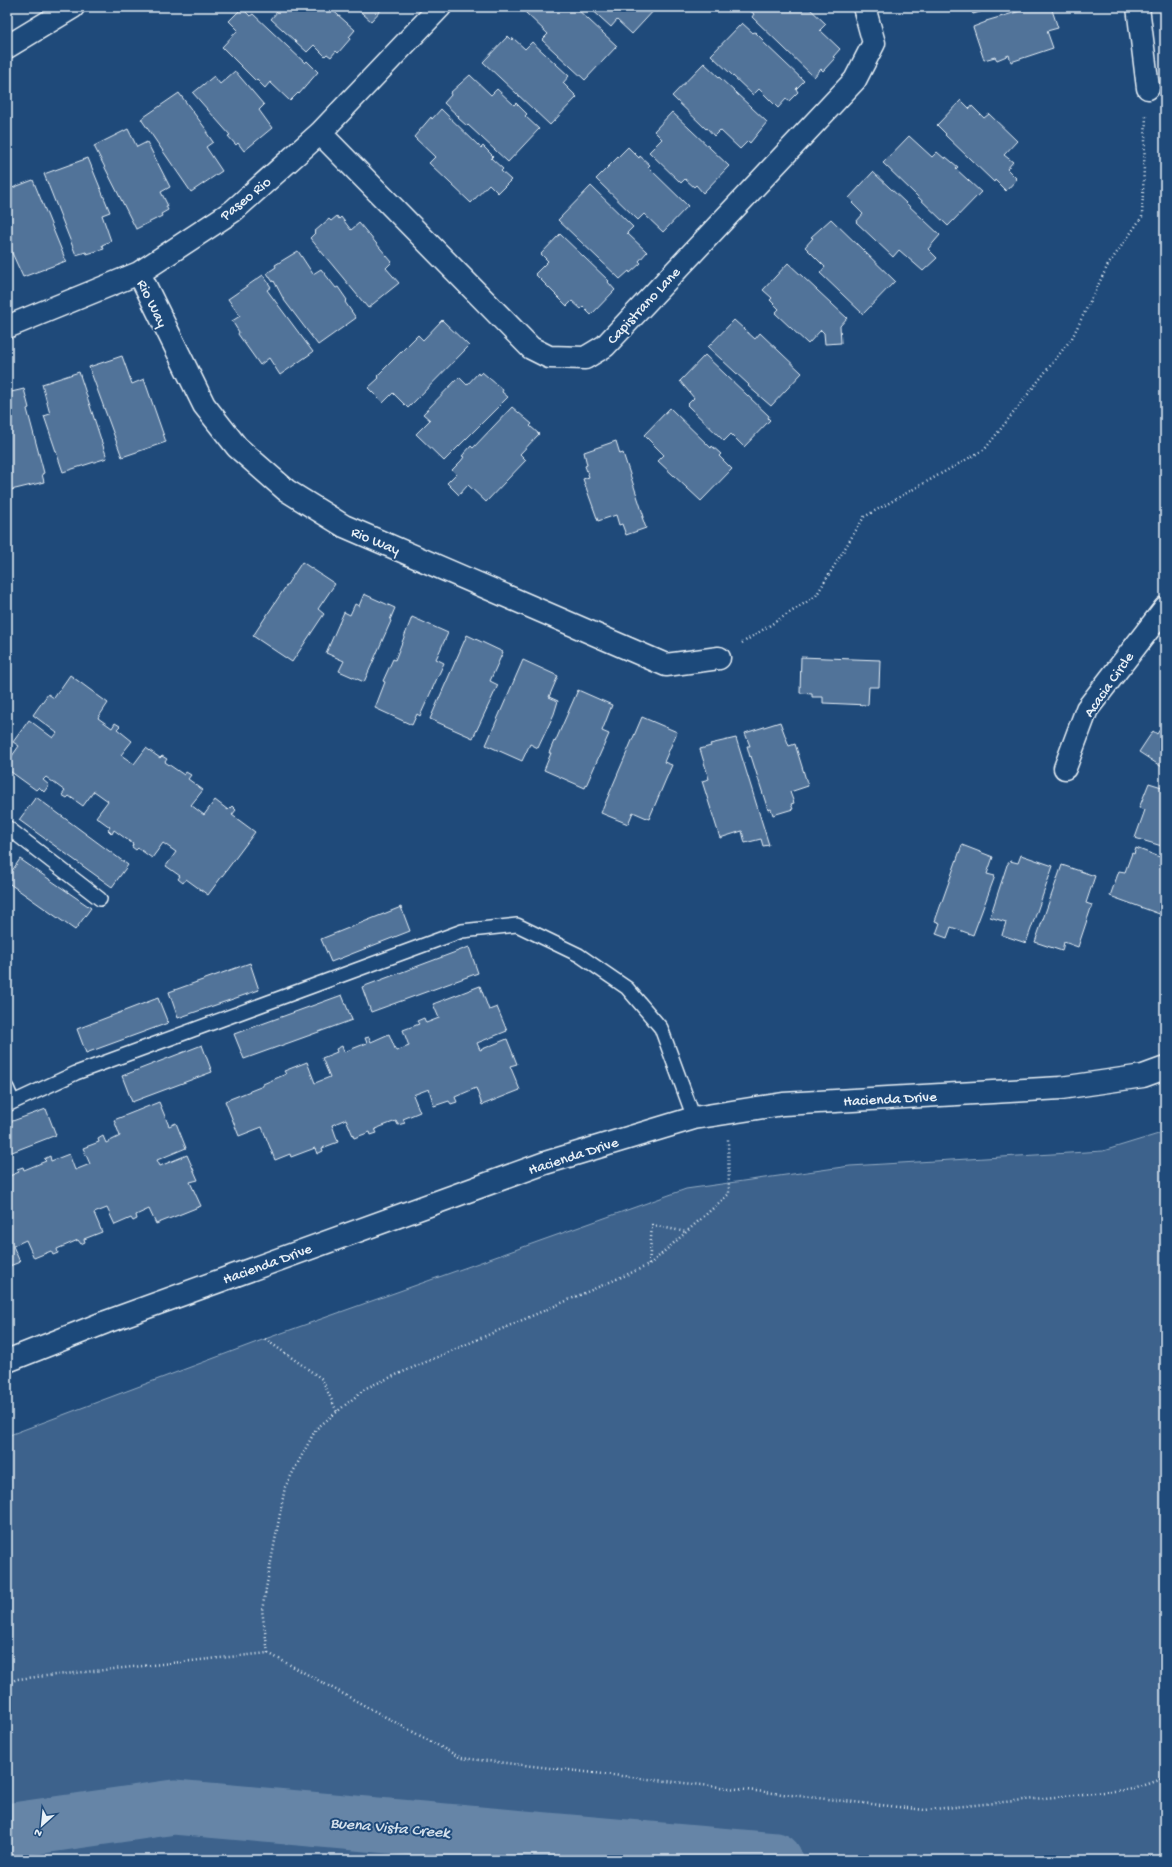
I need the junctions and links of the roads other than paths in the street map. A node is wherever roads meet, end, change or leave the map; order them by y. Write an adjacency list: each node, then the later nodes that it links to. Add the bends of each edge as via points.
1 (73, 7): 5 (street)
2 (440, 7): 7 (street, Paseo Rio)
3 (864, 7): 7 (street, Capistrano Lane, via 874,43 856,80 605,346 585,358 549,357 531,348)
4 (1138, 7): 6 (street)
5 (7, 47)
6 (1148, 88)
7 (320, 133): 8 (street, Paseo Rio, via 233,211)
8 (138, 273): 9 (street, Paseo Rio); 11 (street, Rio Way, via 204,405 237,447 286,490 344,526 666,664)
9 (7, 327)
10 (1165, 608): 12 (street, Acacia Circle, via 1087,709)
11 (719, 658)
12 (1065, 768)
13 (7, 827): 14 (lane)
14 (100, 899)
15 (1165, 1068): 18 (street, Hacienda Drive, via 1143,1076 1061,1088 783,1104)
16 (7, 1088): 17 (lane)
17 (10, 1104): 18 (lane, via 76,1074 462,931 518,925 579,955 628,988 661,1028)
18 (694, 1118): 19 (street, Hacienda Drive, via 538,1166 113,1319)
19 (7, 1361)

